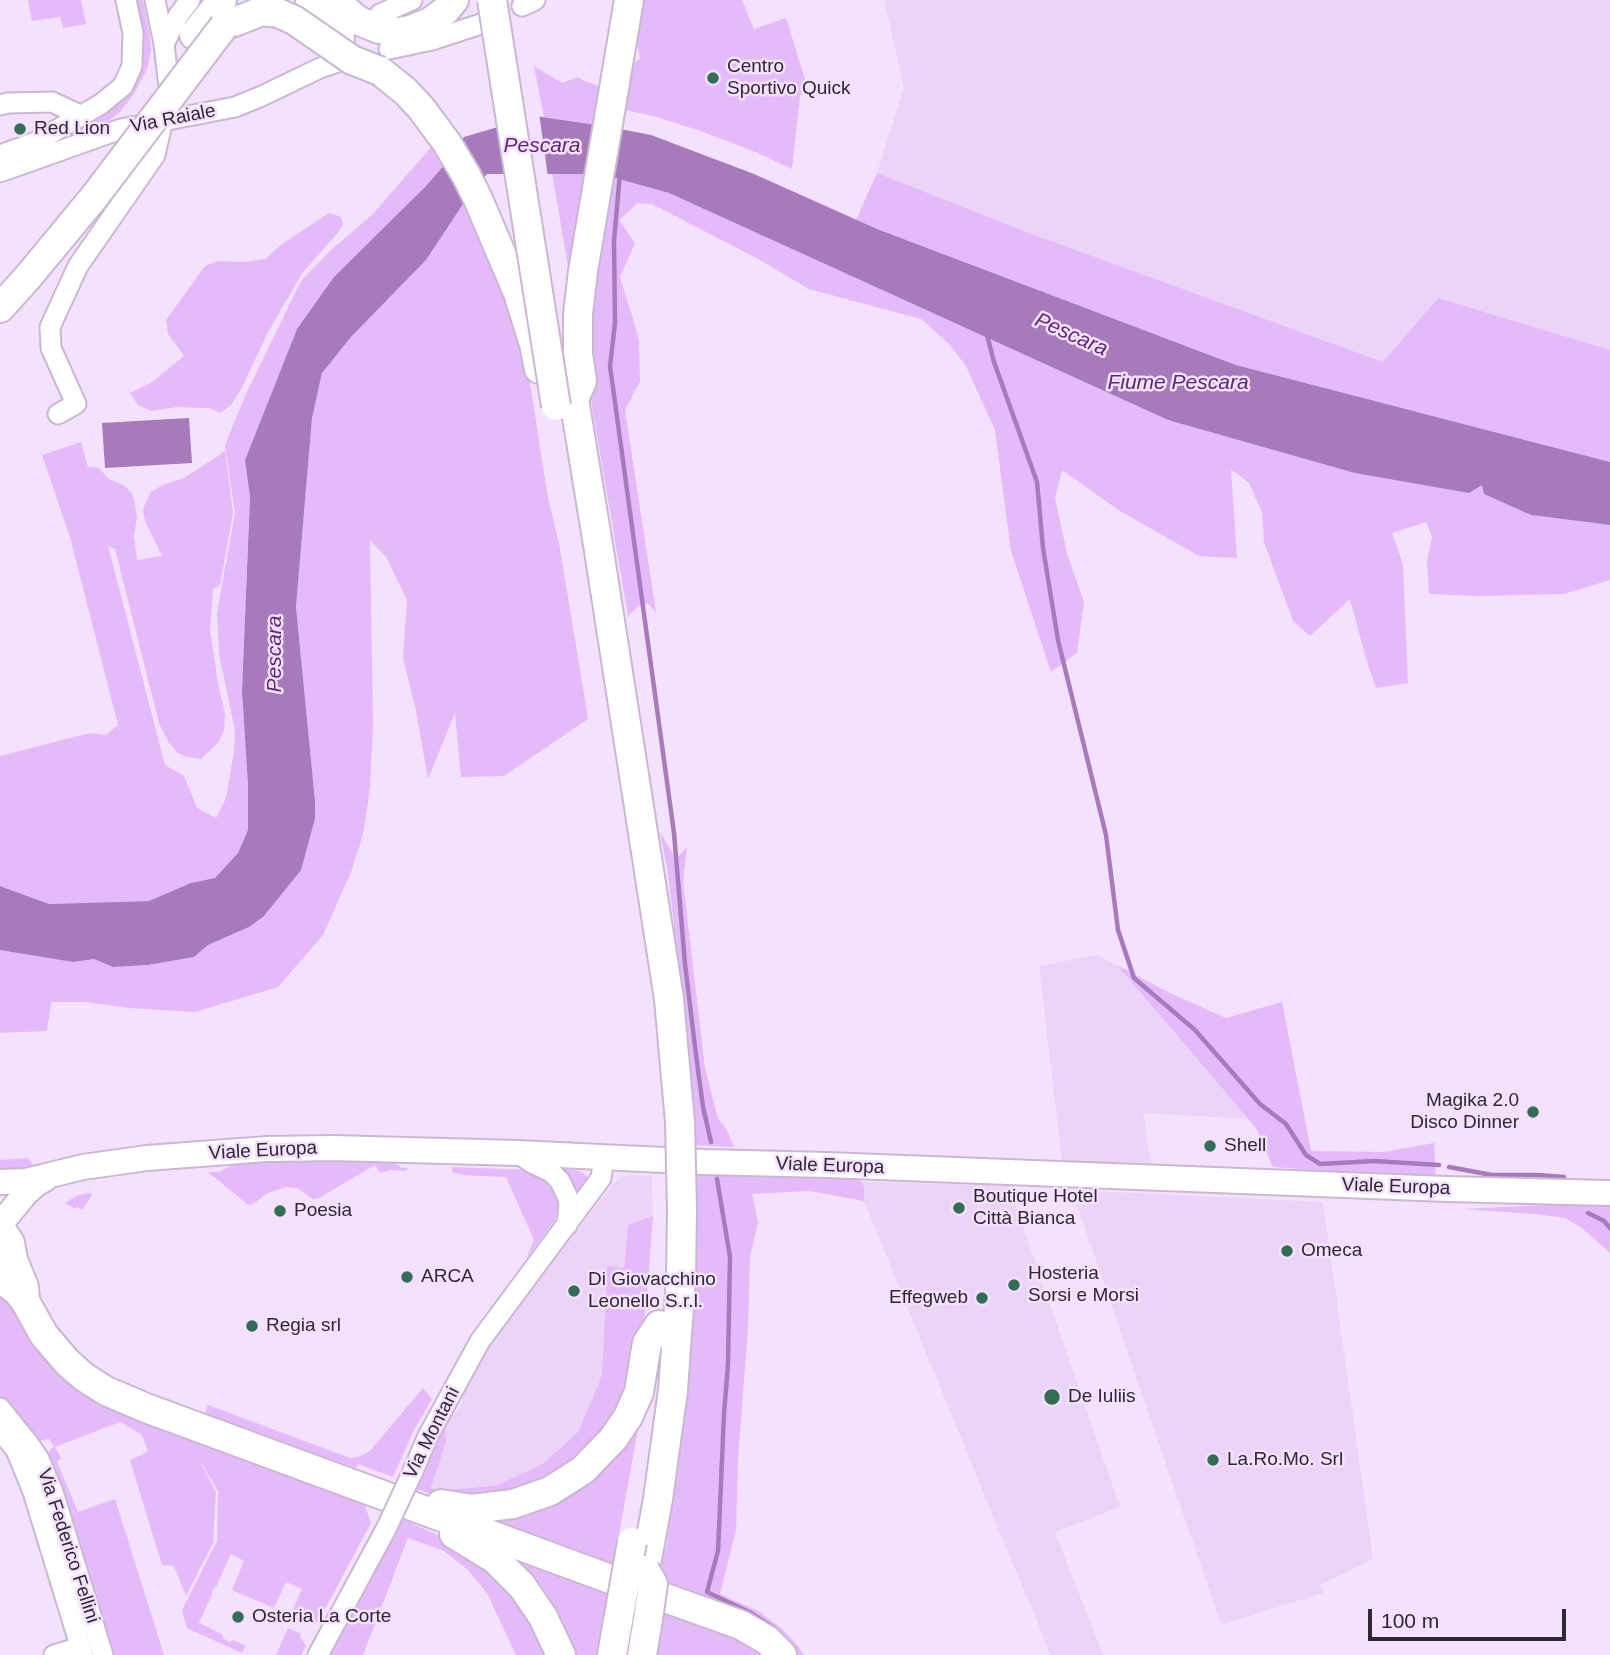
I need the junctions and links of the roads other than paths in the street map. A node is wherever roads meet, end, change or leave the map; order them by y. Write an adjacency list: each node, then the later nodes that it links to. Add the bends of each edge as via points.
1 (126, 0): 18 (street, via 133,33 132,66 123,86)
2 (155, 0): 14 (street)
3 (190, 0): 14 (street)
4 (245, 0): 12 (highway)
5 (310, 0): 15 (highway)
6 (337, 0): 8 (highway, via 359,21 398,32 430,22)
7 (412, 0): 13 (street)
8 (454, 0)
9 (629, 0): 25 (highway, via 579,294 582,382)
10 (523, 2): 25 (highway)
11 (488, 11): 16 (street); 25 (highway, bridge)
12 (223, 13): 16 (highway, bridge, via 278,13 352,60); 22 (highway, bridge); 22 (highway, via 194,34)
13 (380, 14)
14 (164, 44): 19 (street)
15 (342, 49): 16 (highway); 19 (street, Via Raiale, via 320,68 236,107)
16 (385, 60): 25 (highway, via 456,158 478,199 518,293 543,388)
17 (0, 105): 18 (street, via 52,102)
18 (79, 115): 20 (street, via 36,142)
19 (168, 119): 21 (street, Via Raiale, via 112,131); 26 (street, via 155,155 78,267 50,327 51,348 76,404)
20 (0, 155)
21 (0, 172)
22 (89, 190): 23 (highway)
23 (15, 274): 24 (highway)
24 (0, 308)
25 (565, 402): 32 (highway, bridge, via 669,999 680,1122)
26 (58, 414)
27 (518, 1153): 28 (main road, Viale Europa); 29 (main road, Viale Europa, via 267,1149 109,1163); 34 (street, via 560,1181 568,1198)
28 (604, 1157): 31 (main road, Viale Europa); 34 (street, Via Montani, via 601,1178)
29 (51, 1176): 30 (main road, Viale Europa); 33 (main road, Viale Europa, via 26,1193)
30 (0, 1182)
31 (1610, 1193)
32 (673, 1211): 37 (highway); 43 (highway, via 681,1279 673,1390)
33 (1, 1222): 36 (highway)
34 (567, 1224): 47 (street, Via Montani, bridge, via 480,1341)
35 (0, 1277): 36 (highway)
36 (25, 1301): 40 (highway, via 55,1349 106,1391)
37 (659, 1325): 40 (highway, via 647,1343 639,1392 628,1417 602,1451 572,1478 538,1496 485,1508 449,1506 410,1494); 43 (highway)
38 (0, 1408): 46 (street, Via Federico Fellini, via 39,1459)
39 (0, 1430): 44 (street, Via Federico Fellini, via 16,1450 33,1492)
40 (384, 1495): 41 (highway)
41 (415, 1506): 42 (highway); 48 (highway, via 515,1578 535,1604)
42 (613, 1580)
43 (641, 1586): 49 (highway); 50 (highway); 51 (highway); 52 (highway, via 741,1625)
44 (81, 1651): 45 (street)
45 (54, 1655)
46 (103, 1655)
47 (318, 1655)
48 (561, 1655)
49 (612, 1655)
50 (631, 1655)
51 (642, 1655)
52 (782, 1655)

